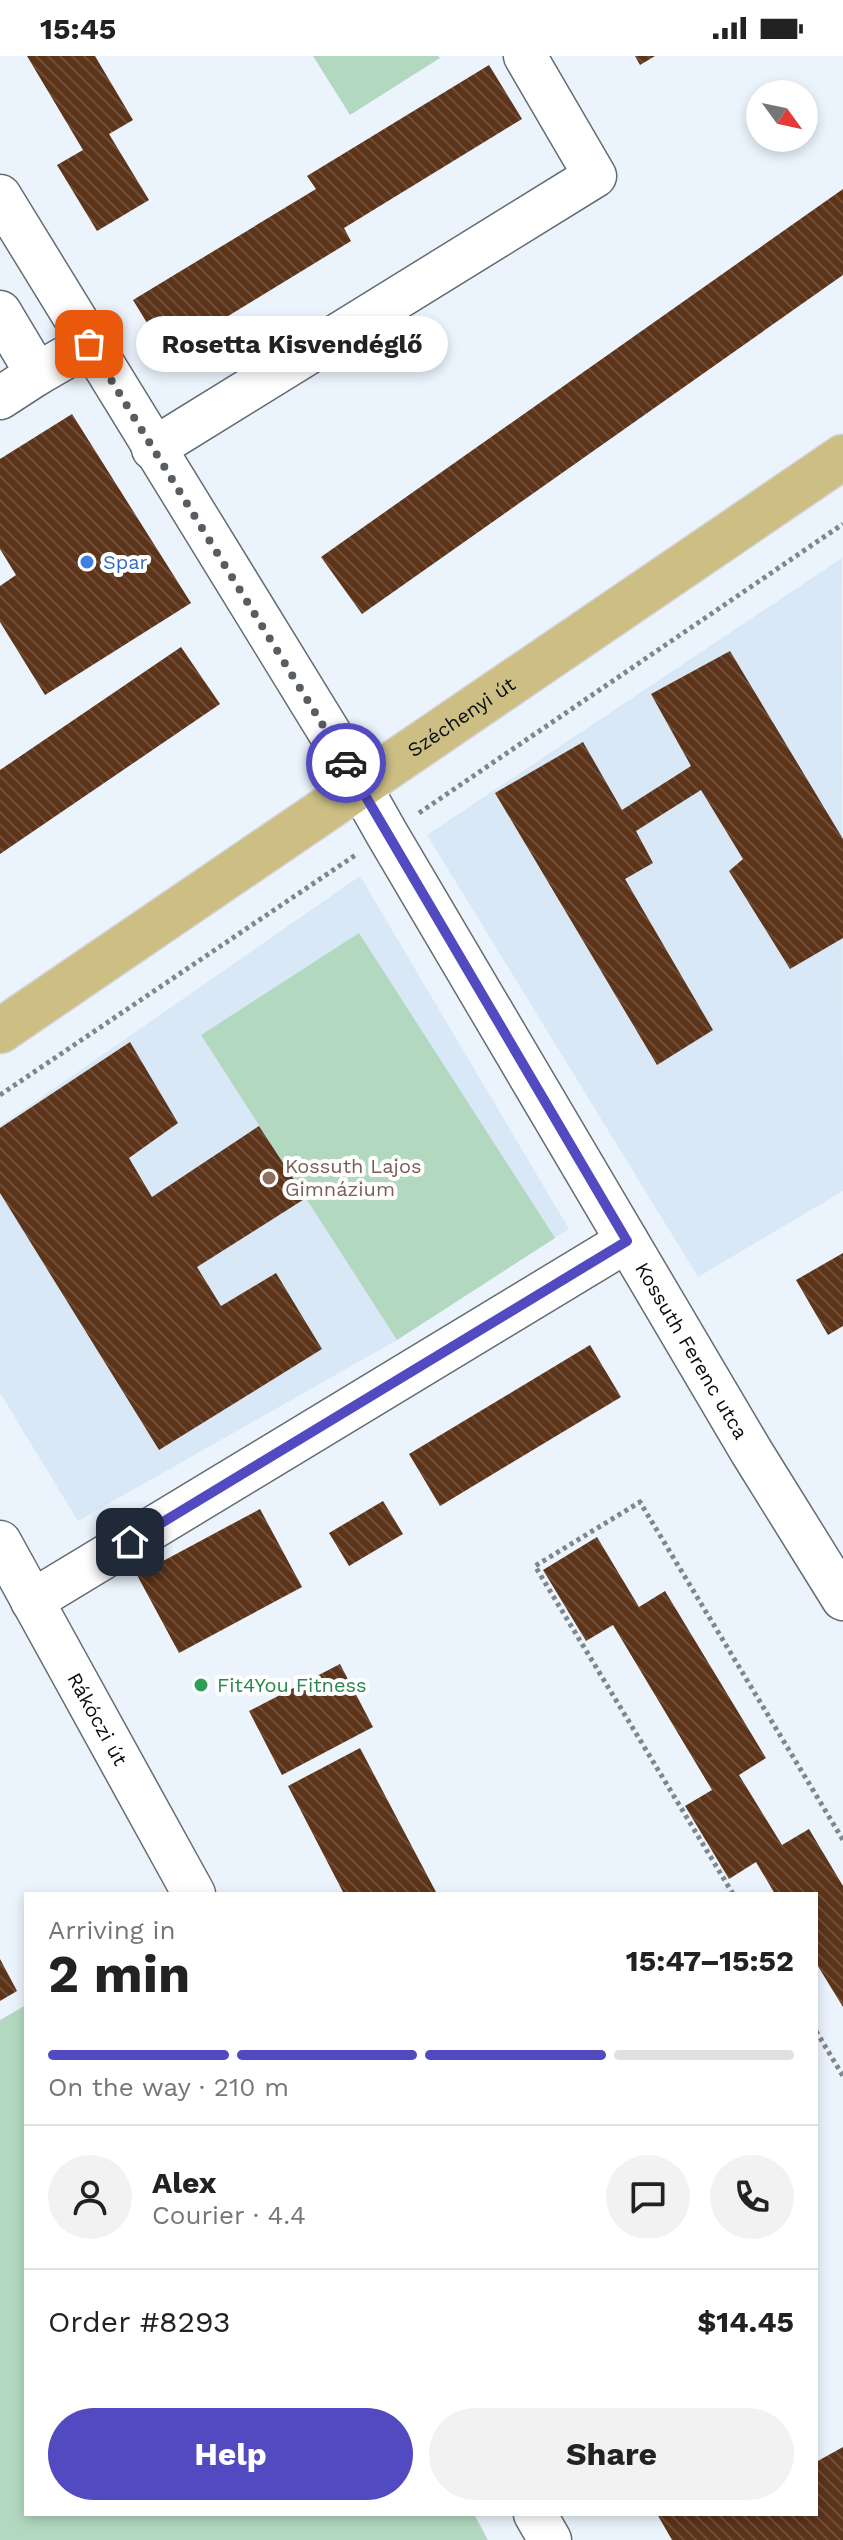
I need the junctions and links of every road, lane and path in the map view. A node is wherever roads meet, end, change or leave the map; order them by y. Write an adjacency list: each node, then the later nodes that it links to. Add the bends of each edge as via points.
1 (525, 56): 7 (street, via 595,176)
2 (0, 196): 4 (street, Kossuth Ferenc utca)
3 (0, 312): 5 (street)
4 (89, 344): 5 (street); 7 (street, Kossuth Ferenc utca)
5 (37, 374): 6 (street)
6 (0, 398)
7 (153, 449): 9 (street, Kossuth Ferenc utca)
8 (843, 457): 9 (main road, Széchenyi út)
9 (359, 786): 10 (main road, Széchenyi út); 11 (street, Kossuth Ferenc utca)
10 (0, 1031)
11 (627, 1241): 13 (street, Kossuth Ferenc utca); 14 (street)
12 (0, 1542): 14 (street, Rákóczi út)
13 (843, 1599)
14 (32, 1601): 16 (street, Rákóczi út)
15 (843, 1840): 17 (path, via 640,1502 535,1566)
16 (193, 1892)
17 (732, 1892)
18 (818, 2034): 19 (path)
19 (843, 2076)
20 (536, 2516): 21 (street)
21 (550, 2540)

